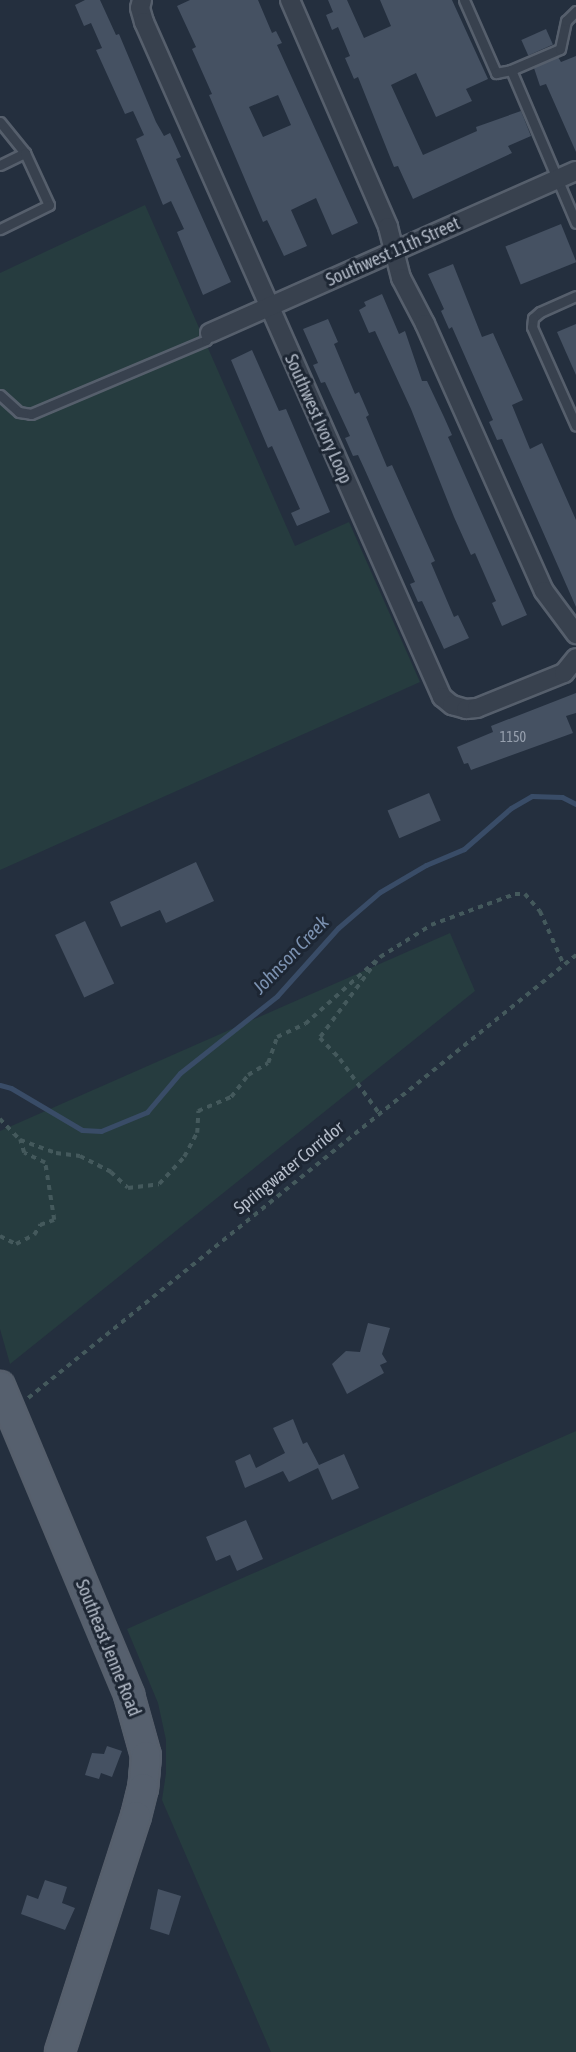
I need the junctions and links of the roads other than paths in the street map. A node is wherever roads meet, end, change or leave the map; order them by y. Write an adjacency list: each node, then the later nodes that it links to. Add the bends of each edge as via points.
1 (142, 0): 15 (street, Southwest Ivory Loop, via 144,22)
2 (290, 0): 13 (street, via 388,227)
3 (464, 0): 5 (lane, via 496,73)
4 (576, 11): 5 (lane, via 566,21 559,49)
5 (511, 70): 10 (lane)
6 (0, 122): 7 (lane)
7 (25, 153): 8 (lane); 12 (lane, via 48,205)
8 (0, 166)
9 (576, 172): 10 (street, Southwest 11th Street)
10 (558, 179): 11 (lane); 13 (street, Southwest 11th Street)
11 (576, 223)
12 (0, 229)
13 (394, 252): 15 (street, Southwest 11th Street); 19 (street, via 401,278 544,592)
14 (576, 296): 18 (lane, via 540,312 532,327)
15 (269, 307): 16 (street, Southwest 11th Street); 20 (street, Southwest Ivory Loop, via 442,696 452,705 477,708 564,673)
16 (210, 332): 17 (lane, via 206,340 37,412 24,415)
17 (0, 395)
18 (576, 426)
19 (576, 634)
20 (576, 658)
21 (10, 1401): 22 (main road, Southeast Jenne Road, via 129,1695 145,1756 136,1816)
22 (60, 2052)

